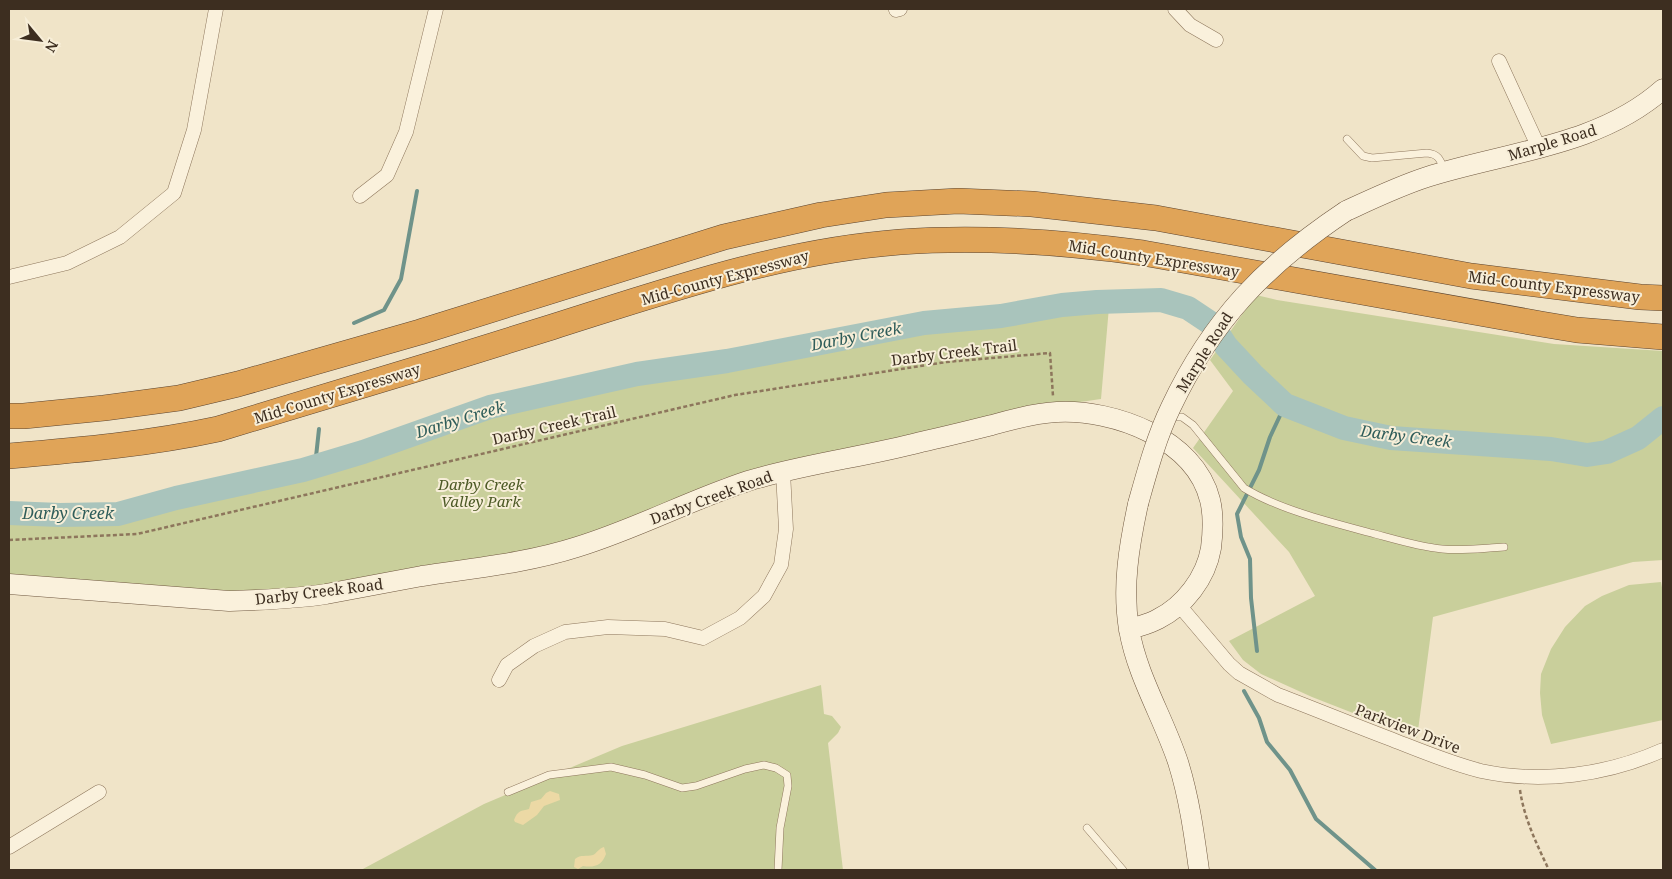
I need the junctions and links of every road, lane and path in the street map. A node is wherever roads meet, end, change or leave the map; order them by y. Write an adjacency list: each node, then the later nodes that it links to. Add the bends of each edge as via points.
1 (216, 9): 11 (street, via 194,130 174,193 120,237 68,263)
2 (436, 9): 10 (street, via 406,132 387,175)
3 (1175, 9): 4 (street, via 1190,25)
4 (1216, 40)
5 (1499, 61): 8 (street)
6 (1663, 89): 8 (street, Marple Road, via 1621,119)
7 (1347, 139): 9 (lane, via 1363,156 1372,158 1434,154 1439,157)
8 (1539, 148): 9 (street, Marple Road)
9 (1445, 172): 23 (street, Marple Road, bridge, via 1401,186 1346,212 1284,257 1221,322 1170,408 1138,504 1126,573)
10 (360, 196)
11 (9, 277)
12 (1652, 298): 15 (highway, Mid-County Expressway, via 1471,276 1156,218 1032,204 958,202 886,205 821,214 724,237 420,332 238,384 179,398)
13 (1663, 336): 17 (highway, Mid-County Expressway, via 1542,324 1088,245 983,240 899,242 804,255 684,285 218,429 83,450)
14 (1055, 412): 16 (street, Darby Creek Road, via 1096,414); 18 (street, Darby Creek Road); 19 (path, Darby Creek Trail, via 1050,353 946,362 735,395 137,534)
15 (9, 416)
16 (1144, 429): 20 (lane, via 1173,416 1182,417 1193,425 1244,488 1296,511 1347,527 1443,549); 22 (street, Darby Creek Road, via 1189,462 1210,498 1213,524 1210,555 1196,586)
17 (9, 456)
18 (783, 472): 21 (street, Darby Creek Road, via 716,493 602,539 545,556 324,594 229,601); 24 (street, via 786,529 781,565 764,596 740,618 704,638 665,629 608,627 565,632 534,646 507,665)
19 (9, 540)
20 (1504, 547)
21 (9, 584)
22 (1179, 605): 23 (street, Darby Creek Road, via 1162,618); 26 (street, Parkview Drive, via 1229,664 1266,689 1457,764)
23 (1129, 630): 33 (street, Marple Road, via 1138,664 1177,760 1187,794)
24 (499, 680)
25 (1663, 750): 26 (street, Parkview Drive, via 1628,764 1592,772)
26 (1520, 776): 34 (path, via 1523,806)
27 (100, 792): 30 (street)
28 (508, 792): 31 (lane, via 548,775 611,767 682,788 745,769 764,765 776,768 788,775)
29 (1087, 828): 32 (lane)
30 (9, 847)
31 (778, 870)
32 (1122, 870)
33 (1199, 870)
34 (1549, 870)

